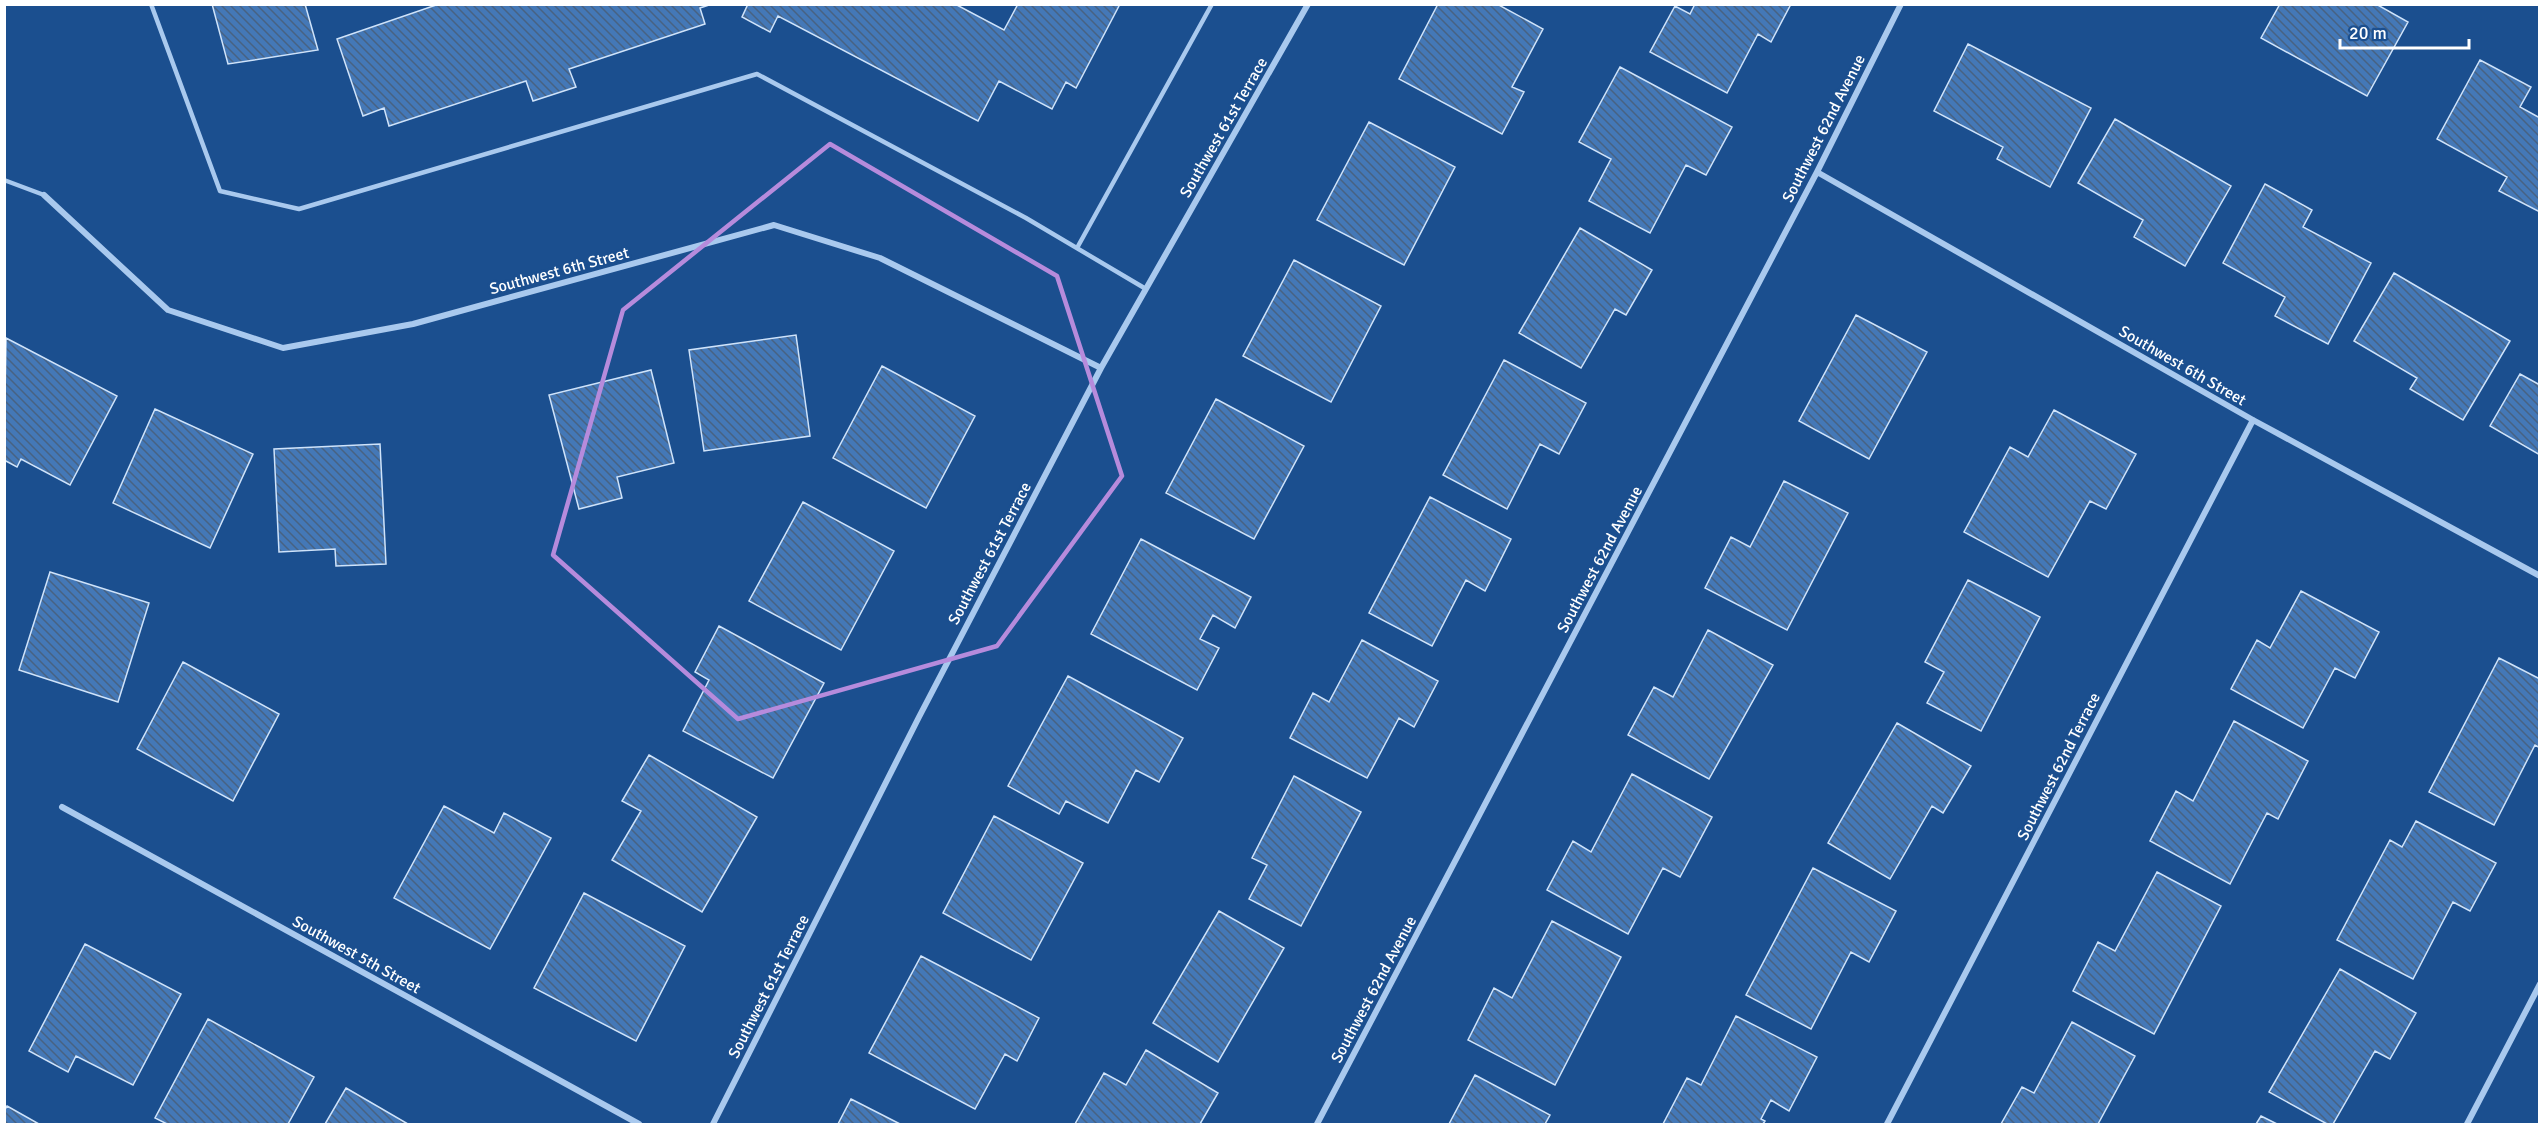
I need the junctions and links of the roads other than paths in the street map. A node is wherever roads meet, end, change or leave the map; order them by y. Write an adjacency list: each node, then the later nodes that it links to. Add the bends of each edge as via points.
1 (151, 4): 8 (lane, via 220,191 299,208 757,74)
2 (1212, 4): 8 (lane)
3 (1308, 4): 9 (street, Southwest 61st Terrace)
4 (1901, 4): 5 (street, Southwest 62nd Avenue)
5 (1817, 172): 11 (street, Southwest 6th Street); 17 (street, Southwest 62nd Avenue)
6 (4, 180): 7 (lane)
7 (44, 195): 10 (street, Southwest 6th Street, via 168,310 283,348 412,324 774,225 880,258)
8 (1077, 248): 9 (lane)
9 (1146, 289): 10 (street, Southwest 61st Terrace)
10 (1101, 368): 16 (street, Southwest 61st Terrace)
11 (2253, 420): 12 (street, Southwest 6th Street); 18 (street, Southwest 62nd Terrace)
12 (2540, 576)
13 (62, 807): 15 (street, Southwest 5th Street)
14 (2540, 984): 19 (street)
15 (639, 1125)
16 (713, 1125)
17 (1317, 1125)
18 (1887, 1125)
19 (2467, 1125)

